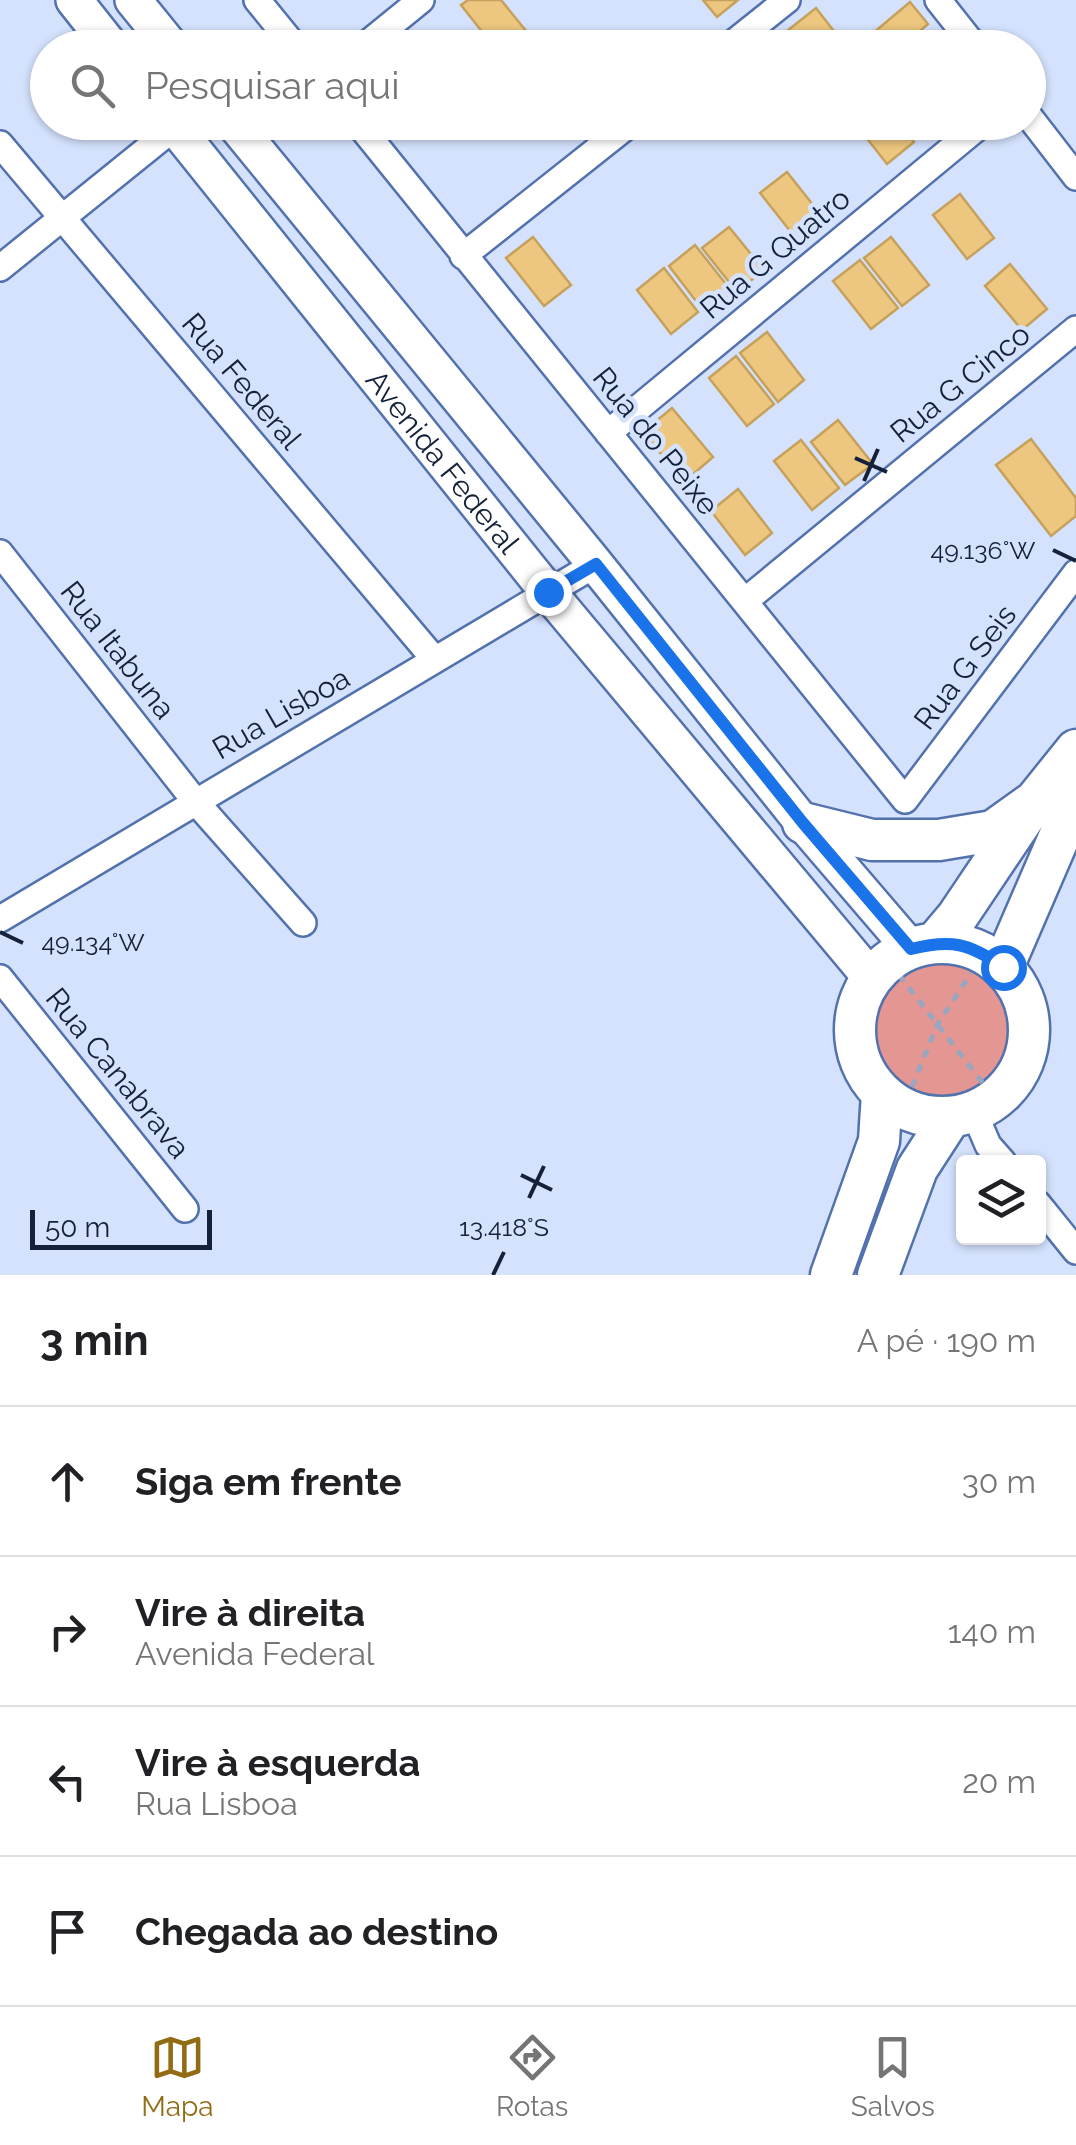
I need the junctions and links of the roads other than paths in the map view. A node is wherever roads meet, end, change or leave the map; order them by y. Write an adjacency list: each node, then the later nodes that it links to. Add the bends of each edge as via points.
1 (74, 0): 7 (main road)
2 (132, 0): 8 (main road)
3 (258, 0): 9 (street)
4 (421, 0): 10 (street)
5 (787, 0): 11 (street)
6 (938, 0): 12 (street)
7 (98, 30)
8 (157, 30)
9 (282, 30)
10 (384, 30)
11 (750, 30)
12 (962, 30)
13 (1046, 138): 21 (street)
14 (157, 140): 22 (street)
15 (189, 140): 30 (main road, Avenida Federal)
16 (249, 140): 28 (main road, Avenida Federal)
17 (371, 140): 23 (street, Rua do Peixe)
18 (609, 140): 23 (street)
19 (962, 140): 26 (street, Rua G Quatro)
20 (0, 144): 22 (street, Rua Federal)
21 (1076, 177)
22 (62, 219): 24 (street); 32 (street, Rua Federal)
23 (464, 256): 26 (street, Rua do Peixe)
24 (0, 268)
25 (1076, 329): 31 (street, Rua G Cinco)
26 (608, 433): 31 (street, Rua do Peixe)
27 (0, 552): 36 (street, Rua Itabuna)
28 (596, 564): 30 (street, Rua Lisboa); 38 (main road, Avenida Federal)
29 (1076, 574): 35 (street, Rua G Seis)
30 (548, 592): 32 (street, Rua Lisboa); 41 (main road, Avenida Federal)
31 (746, 601): 35 (street, Rua do Peixe)
32 (436, 660): 36 (street, Rua Lisboa)
33 (1076, 750): 37 (main road)
34 (1076, 798): 42 (main road)
35 (905, 800)
36 (195, 801): 39 (street, Rua Lisboa); 40 (street, Rua Itabuna)
37 (1035, 801): 38 (main road, via 993,831 939,840 872,840); 41 (main road, via 957,917)
38 (803, 823): 41 (main road, Avenida Federal)
39 (0, 919)
40 (303, 923)
41 (903, 960): 42 (main road, via 960,944 983,952); 44 (main road, via 860,1002 855,1026 867,1074)
42 (991, 964): 45 (main road, via 1018,986 1030,1035 1013,1082 996,1100)
43 (0, 978): 47 (street, Rua Canabrava)
44 (894, 1096): 45 (main road, via 902,1108 925,1116); 50 (main road)
45 (971, 1107): 46 (street); 51 (main road, via 917,1169)
46 (997, 1155)
47 (185, 1209)
48 (1046, 1214): 49 (street)
49 (1076, 1251)
50 (830, 1275)
51 (878, 1275)

